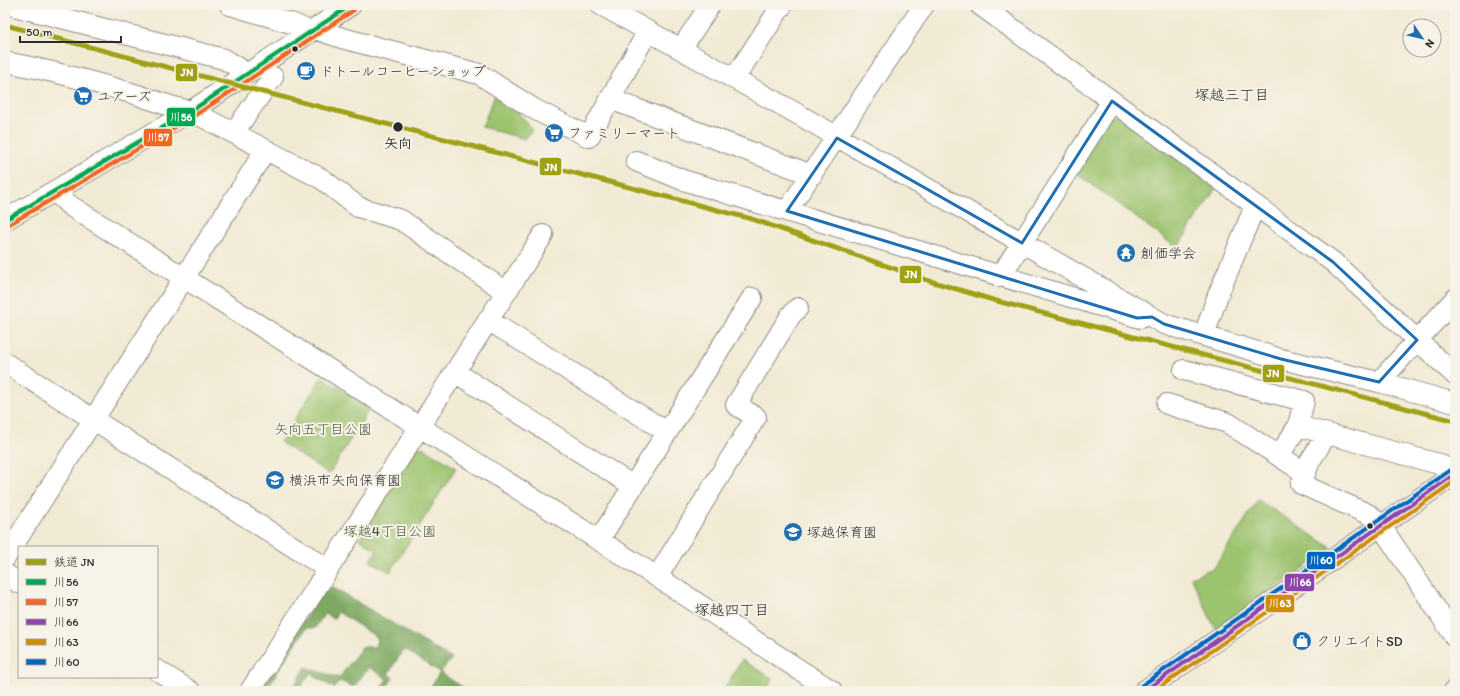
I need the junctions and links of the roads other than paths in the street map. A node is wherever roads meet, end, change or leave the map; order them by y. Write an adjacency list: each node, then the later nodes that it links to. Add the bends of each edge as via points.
1 (10, 5): 13 (street, via 224,59)
2 (230, 5): 9 (street, via 307,30)
3 (352, 5): 9 (street)
4 (601, 5): 10 (street)
5 (710, 5): 11 (street)
6 (782, 5): 15 (street)
7 (924, 5): 20 (street)
8 (980, 5): 17 (street)
9 (315, 29): 16 (street, via 479,74 534,109 589,137); 18 (street)
10 (648, 31): 11 (street); 16 (street)
11 (681, 49): 15 (street)
12 (5, 62): 18 (street, via 45,70 140,96 172,108)
13 (239, 68)
14 (273, 77): 19 (street)
15 (734, 80): 20 (street)
16 (610, 99): 23 (street)
17 (1112, 101): 25 (street); 29 (street)
18 (191, 111): 21 (street); 24 (street)
19 (236, 128)
20 (836, 138): 23 (street); 29 (street)
21 (265, 151): 31 (street); 32 (street, via 322,179 358,207 401,220)
22 (636, 161): 26 (street, via 683,180)
23 (812, 175): 26 (street)
24 (55, 191): 27 (street); 31 (street, via 69,205)
25 (1255, 206): 38 (street); 39 (street, via 1333,262)
26 (787, 211): 30 (street)
27 (5, 220)
28 (543, 235): 32 (street)
29 (1022, 243): 30 (street); 36 (street)
30 (1000, 277): 36 (street, via 1137,318)
31 (184, 278): 47 (street); 49 (street)
32 (506, 292): 37 (street)
33 (752, 298): 50 (street)
34 (1455, 299): 39 (street)
35 (798, 308): 61 (street, via 791,315 736,405 756,417)
36 (1152, 318): 38 (street)
37 (488, 320): 42 (street); 50 (street)
38 (1204, 335): 44 (street, via 1281,359)
39 (1417, 340): 43 (street); 44 (street)
40 (5, 363): 47 (street)
41 (1184, 370): 48 (street, via 1304,401)
42 (455, 372): 49 (street); 55 (street)
43 (1455, 375)
44 (1379, 382): 45 (street)
45 (1455, 403)
46 (1167, 404): 52 (street, via 1228,423)
47 (94, 420): 58 (street); 59 (street)
48 (1298, 426): 51 (street); 52 (street)
49 (419, 427): 57 (street); 59 (street)
50 (667, 432): 55 (street)
51 (1327, 434): 53 (street); 54 (street, via 1440,464)
52 (1279, 456): 53 (street)
53 (1305, 473): 56 (street, via 1301,484 1370,515)
54 (1455, 474): 56 (street)
55 (633, 486): 57 (street)
56 (1381, 526): 63 (street); 68 (street)
57 (599, 540): 61 (street)
58 (5, 558)
59 (328, 569): 66 (street)
60 (5, 574): 62 (street)
61 (657, 577): 67 (street)
62 (18, 582)
63 (1455, 637)
64 (158, 671): 65 (street)
65 (190, 691)
66 (250, 691)
67 (832, 691)
68 (1144, 691)

